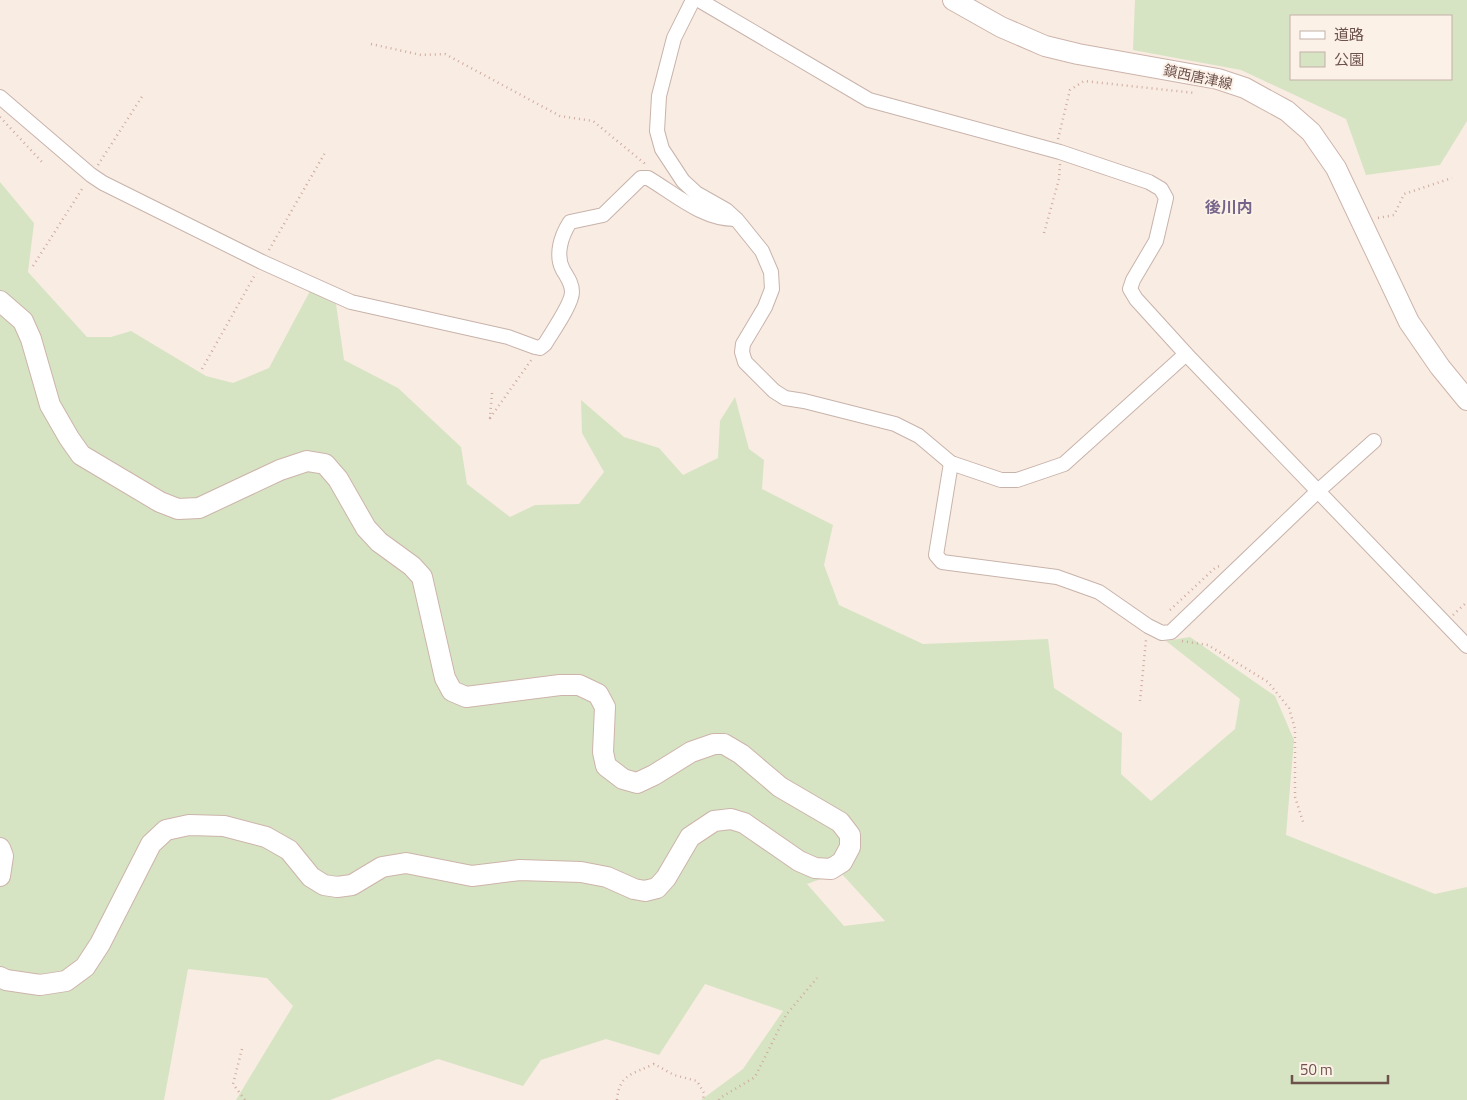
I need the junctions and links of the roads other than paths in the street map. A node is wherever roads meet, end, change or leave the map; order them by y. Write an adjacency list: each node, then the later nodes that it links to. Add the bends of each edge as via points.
1 (693, 0): 5 (street, via 674,38 659,96 657,131 662,149 682,181)
2 (700, 0): 7 (street, via 869,100 1060,152 1161,189 1166,198 1156,241 1130,289)
3 (953, 0): 8 (street, 鎮西唐津線, via 1044,46 1218,79 1245,88 1287,111 1311,132 1336,168 1409,322)
4 (0, 97): 5 (street, via 103,183 262,262 351,302 508,337 540,348 572,293 559,250 570,222 604,215 641,178 648,178 702,212)
5 (737, 220): 10 (street, via 762,251 771,272 772,289 743,344 745,362 785,398 895,424 918,436)
6 (0, 301): 15 (street, via 23,321 50,405 81,455 160,502 178,508 199,508 280,470 307,461 324,464 338,479 366,528 422,577 445,678 452,691 466,697 560,685 579,686 598,694 606,707 603,752 606,766 623,779 637,783 691,752 724,744 780,787 840,822 850,835 850,847 842,862 831,869 815,868 799,861 744,823 731,819 714,821 690,837 666,878 657,888 645,892 581,872 520,870 472,876 406,863 382,868 352,885 336,887 324,885 311,877 289,850 266,837 224,826 189,825 166,830 151,844 85,967 66,981 40,985 6,980)
7 (1186, 354): 10 (street, via 1064,464 1017,480 1001,480); 11 (street)
8 (1467, 400)
9 (1374, 441): 11 (street)
10 (951, 463): 11 (street, via 936,555 942,562 1057,577 1099,592 1162,632 1170,632)
11 (1318, 491): 12 (street)
12 (1467, 646)
13 (0, 848): 14 (street, via 3,856)
14 (0, 876)
15 (0, 976)

